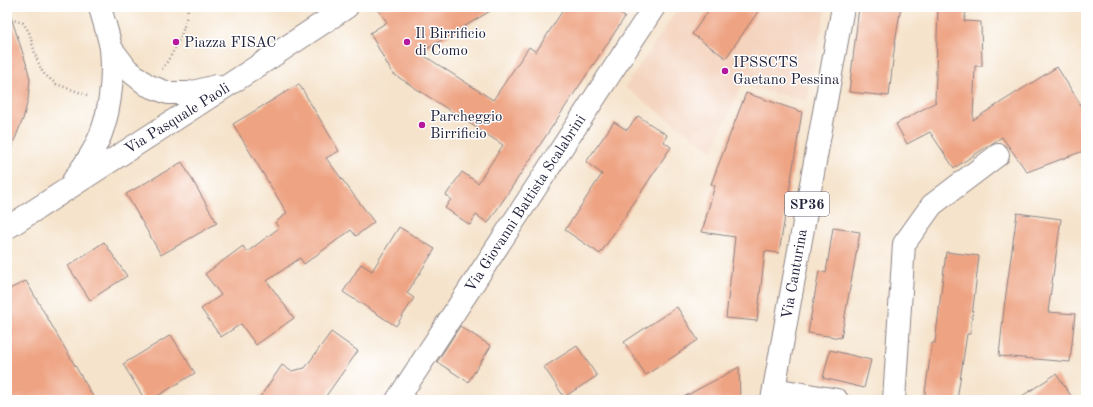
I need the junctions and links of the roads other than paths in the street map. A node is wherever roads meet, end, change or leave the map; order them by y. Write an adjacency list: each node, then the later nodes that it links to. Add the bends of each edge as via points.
1 (100, 7): 5 (main road)
2 (347, 7): 6 (main road, Via Pasquale Paoli)
3 (654, 7): 11 (main road, Via Giovanni Battista Scalabrini)
4 (843, 7): 10 (main road, Via Canturina / SP36)
5 (111, 48): 6 (main road, via 127,70 147,85 168,93 189,93 216,86); 8 (main road, via 110,99 104,123 97,144)
6 (247, 73): 8 (main road, Via Pasquale Paoli)
7 (998, 155): 13 (main road, via 932,205 904,244)
8 (66, 190): 9 (main road, Via Pasquale Paoli)
9 (7, 228)
10 (773, 394): 12 (main road)
11 (397, 400)
12 (837, 400)
13 (894, 400)

